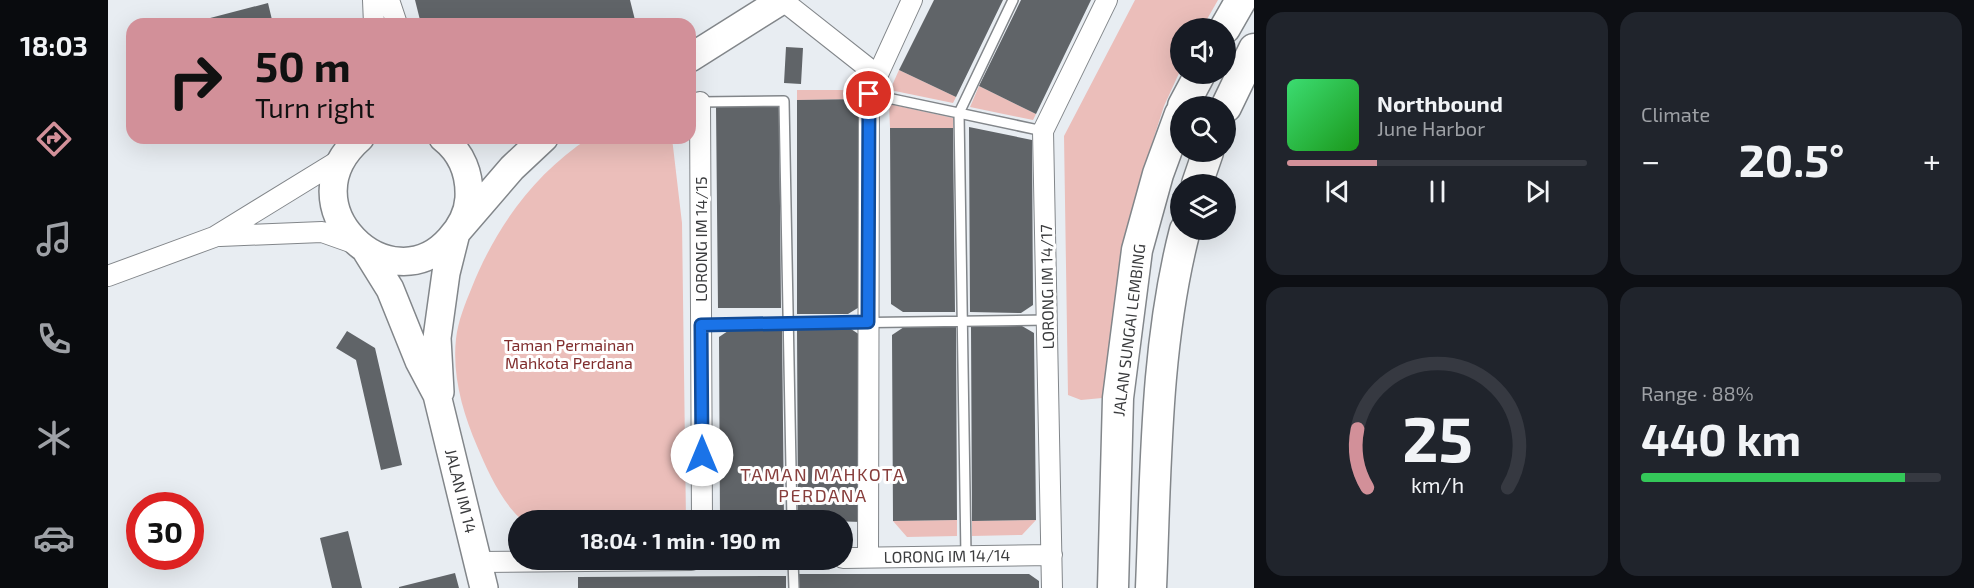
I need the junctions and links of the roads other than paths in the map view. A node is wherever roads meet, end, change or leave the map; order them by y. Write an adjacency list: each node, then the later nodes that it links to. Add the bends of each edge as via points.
1 (373, 0): 8 (street)
2 (389, 0): 9 (street)
3 (782, 0): 12 (street); 13 (street)
4 (912, 0): 13 (street)
5 (1013, 0): 17 (lane)
6 (1107, 0): 18 (street, LORONG IM 14/17)
7 (1241, 0): 10 (main road)
8 (374, 18)
9 (395, 18)
10 (1231, 18)
11 (1254, 49): 15 (main road)
12 (696, 54)
13 (877, 75): 14 (street)
14 (869, 94): 17 (lane); 31 (street)
15 (1231, 96)
16 (700, 102): 32 (lane, via 784,101); 33 (street, LORONG IM 14/15)
17 (959, 113): 18 (lane); 30 (lane)
18 (1043, 131): 29 (street, LORONG IM 14/17)
19 (1170, 141): 47 (main road, JALAN SUNGAI LEMBING, via 1137,250 1118,398)
20 (355, 144): 23 (street)
21 (449, 144): 24 (street, via 465,168 469,185 469,202)
22 (538, 144): 24 (street, via 504,176)
23 (341, 159): 25 (street); 27 (street, via 334,181 334,204 338,219)
24 (456, 233): 27 (street, via 422,257 394,260); 34 (street, via 441,299)
25 (214, 237): 27 (street, via 322,232); 28 (street)
26 (1182, 240): 48 (main road, via 1175,268 1159,407)
27 (362, 248): 34 (street, via 390,289)
28 (108, 276)
29 (1047, 320): 30 (lane); 37 (street, LORONG IM 14/17)
30 (962, 321): 31 (lane); 38 (lane)
31 (868, 322): 32 (lane); 39 (street)
32 (788, 324): 33 (lane); 36 (lane)
33 (701, 325): 35 (street, LORONG IM 14/15)
34 (437, 395): 41 (street, JALAN IM 14)
35 (702, 510)
36 (792, 510)
37 (1052, 555): 38 (street, LORONG IM 14/14); 46 (street, LORONG IM 14/17)
38 (966, 556): 39 (street, LORONG IM 14/14)
39 (868, 557): 40 (street, LORONG IM 14/14)
40 (853, 558)
41 (478, 562): 42 (street); 44 (street, JALAN IM 14)
42 (508, 562)
43 (793, 570): 45 (lane)
44 (484, 588)
45 (794, 588)
46 (1052, 588)
47 (1113, 588)
48 (1151, 588)

